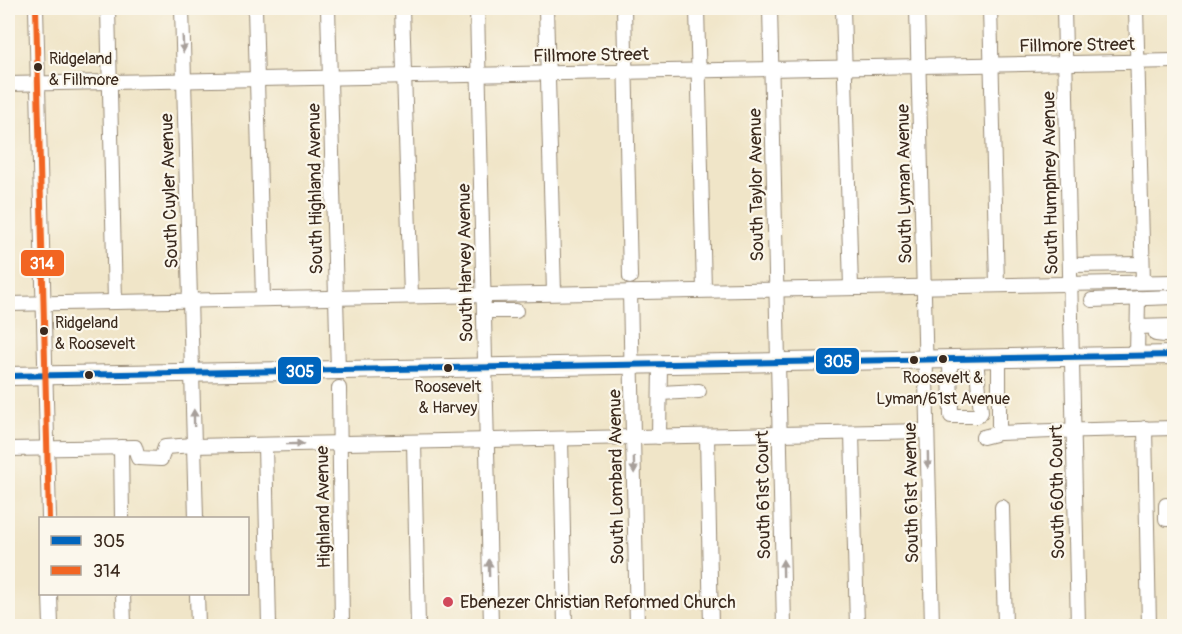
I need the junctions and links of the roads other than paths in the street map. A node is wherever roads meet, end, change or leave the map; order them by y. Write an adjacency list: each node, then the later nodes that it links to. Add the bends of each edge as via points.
1 (36, 8): 33 (street)
2 (108, 8): 32 (street)
3 (182, 8): 31 (street, South Cuyler Avenue, one-way to 31)
4 (255, 8): 30 (street)
5 (328, 8): 29 (street, South Highland Avenue)
6 (402, 8): 28 (street)
7 (477, 8): 27 (street, South Harvey Avenue)
8 (546, 8): 26 (street)
9 (624, 8): 25 (street)
10 (697, 8): 24 (street)
11 (770, 8): 23 (street, South Taylor Avenue)
12 (843, 8): 22 (street)
13 (917, 8): 21 (street, South Lyman Avenue)
14 (990, 8): 20 (street)
15 (1064, 8): 19 (street, South Humphrey Avenue)
16 (1136, 8): 18 (street)
17 (1174, 61): 18 (street, Fillmore Street)
18 (1138, 62): 19 (street, Fillmore Street); 35 (street)
19 (1065, 63): 20 (street, Fillmore Street); 36 (street, South Humphrey Avenue)
20 (992, 65): 21 (street, Fillmore Street); 41 (street)
21 (919, 66): 22 (street, Fillmore Street); 42 (street, South Lyman Avenue)
22 (844, 68): 23 (street, Fillmore Street); 43 (street)
23 (771, 69): 24 (street, Fillmore Street); 44 (street, South Taylor Avenue)
24 (699, 70): 25 (street, Fillmore Street); 45 (street)
25 (625, 72): 26 (street, Fillmore Street); 37 (street)
26 (548, 74): 27 (street, Fillmore Street); 47 (street)
27 (478, 75): 28 (street, Fillmore Street); 48 (street, South Harvey Avenue)
28 (404, 76): 29 (street, Fillmore Street); 49 (street)
29 (330, 78): 30 (street, Fillmore Street); 50 (street, South Highland Avenue)
30 (257, 79): 31 (street, Fillmore Street); 53 (street)
31 (184, 81): 32 (street, Fillmore Street); 54 (street, South Cuyler Avenue)
32 (110, 82): 33 (street, Fillmore Street); 56 (street)
33 (38, 83): 34 (street, Fillmore Street); 57 (street)
34 (8, 84)
35 (1142, 264): 36 (street); 38 (street)
36 (1070, 265): 40 (street, South Humphrey Avenue)
37 (630, 277)
38 (1143, 282): 39 (street); 40 (street)
39 (1174, 282)
40 (1071, 284): 41 (street); 67 (street, South Humphrey Avenue)
41 (997, 285): 42 (street)
42 (924, 286): 43 (street); 69 (street, South Lyman Avenue)
43 (851, 288): 44 (street)
44 (777, 289): 45 (street); 70 (street, South Taylor Avenue)
45 (704, 290): 46 (street)
46 (630, 292): 47 (street); 72 (street, South Lombard Avenue)
47 (554, 293): 48 (street)
48 (484, 294): 49 (street); 59 (street, South Harvey Avenue)
49 (411, 296): 50 (street)
50 (336, 297): 53 (street); 79 (street, South Highland Avenue)
51 (1174, 297): 52 (street)
52 (1138, 298): 55 (street); 62 (street)
53 (263, 299): 54 (street)
54 (191, 300): 56 (street); 76 (street, South Cuyler Avenue)
55 (1092, 300)
56 (115, 302): 57 (street)
57 (44, 303): 58 (street); 77 (street)
58 (8, 304)
59 (484, 311): 60 (street); 74 (street, South Harvey Avenue)
60 (516, 311)
61 (1174, 326): 63 (street)
62 (1137, 327): 63 (street); 66 (street)
63 (1155, 327): 64 (street, via 1156,334)
64 (1174, 336)
65 (1174, 355): 66 (main road)
66 (1137, 356): 67 (main road)
67 (1072, 357): 68 (main road); 84 (street, South 60th Court)
68 (999, 358): 73 (main road); 87 (street)
69 (926, 360): 70 (main road); 75 (main road); 85 (street, South 61st Avenue)
70 (778, 362): 71 (main road); 88 (street, South 61st Court)
71 (660, 364): 72 (main road); 81 (street)
72 (632, 365): 74 (main road); 91 (street, South Lombard Avenue)
73 (976, 366): 75 (main road); 75 (street, via 981,412 976,416 951,416)
74 (485, 367): 79 (main road); 94 (street, South Harvey Avenue)
75 (950, 367)
76 (193, 373): 77 (main road); 79 (main road); 98 (street, South Cuyler Avenue, one-way to 76)
77 (46, 375): 78 (main road); 100 (street)
78 (8, 376)
79 (338, 379): 96 (street, Highland Avenue)
80 (699, 391): 81 (street)
81 (660, 393): 89 (street)
82 (1145, 428): 83 (street); 84 (street); 126 (street)
83 (1174, 428)
84 (1074, 430): 87 (street); 125 (street, South 60th Court)
85 (927, 431): 86 (street); 123 (street, South 61st Avenue, one-way to 123)
86 (852, 433): 88 (street); 122 (street)
87 (999, 433): 92 (street)
88 (780, 434): 90 (street); 121 (street, South 61st Court, one-way to 88)
89 (659, 436): 90 (street); 91 (street)
90 (707, 436): 120 (street)
91 (633, 437): 93 (street); 119 (street, South Lombard Avenue, one-way to 119)
92 (983, 437)
93 (561, 439): 94 (street); 118 (street)
94 (487, 440): 95 (street); 117 (street, South Harvey Avenue, one-way to 94)
95 (414, 442): 96 (street); 116 (street)
96 (340, 443): 97 (street, one-way to 96); 115 (street, Highland Avenue)
97 (265, 445): 98 (street); 114 (street)
98 (194, 446): 99 (street, via 165,447 161,459 138,458 135,447); 106 (street, South Cuyler Avenue)
99 (121, 447): 100 (street); 105 (street)
100 (47, 448): 101 (street); 104 (street)
101 (8, 449)
102 (1166, 506): 107 (street, via 1166,519)
103 (1002, 507): 124 (street)
104 (49, 517)
105 (122, 517)
106 (196, 517)
107 (1174, 519)
108 (50, 595): 111 (street)
109 (123, 595): 112 (street)
110 (197, 595): 113 (street)
111 (51, 627)
112 (124, 627)
113 (198, 627)
114 (269, 627)
115 (342, 627)
116 (418, 627)
117 (490, 627)
118 (565, 627)
119 (637, 627)
120 (711, 627)
121 (784, 627)
122 (857, 627)
123 (932, 627)
124 (1005, 627)
125 (1078, 627)
126 (1149, 627)

